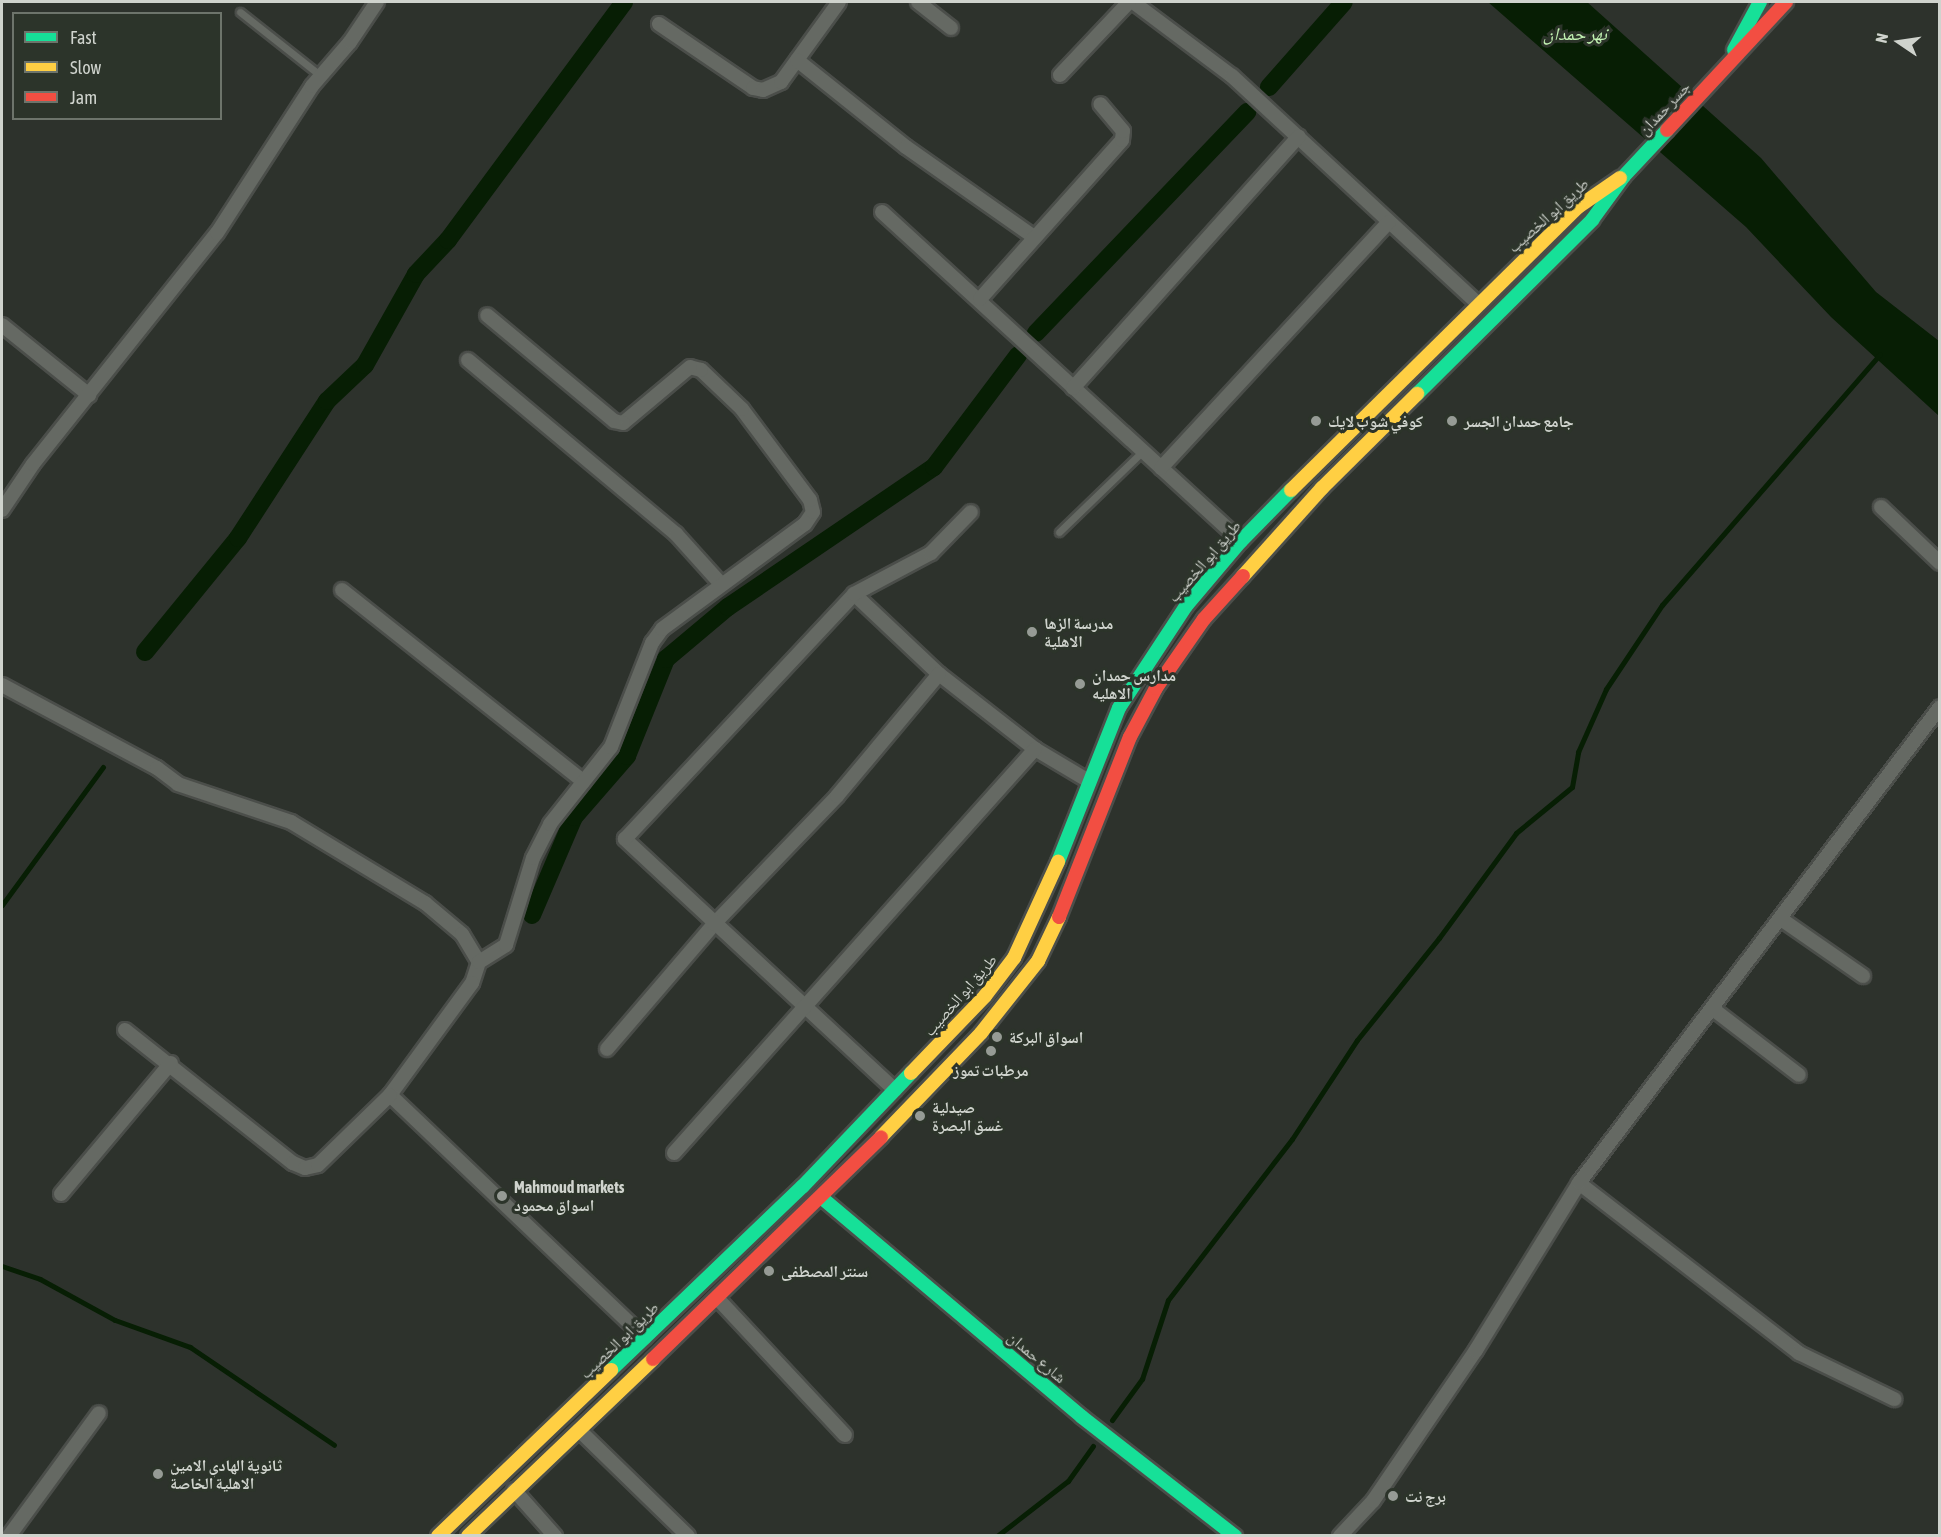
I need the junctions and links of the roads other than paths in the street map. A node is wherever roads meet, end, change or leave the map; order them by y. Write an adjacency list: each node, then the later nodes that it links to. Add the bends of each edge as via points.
1 (377, 2): 13 (street)
2 (839, 2): 10 (street)
3 (918, 2): 9 (street)
4 (1131, 2): 12 (street); 15 (street, via 1232,76)
5 (1760, 2): 11 (main road)
6 (1786, 2): 11 (main road)
7 (240, 12): 13 (lane)
8 (659, 24): 10 (street, via 753,88 763,90 781,82)
9 (951, 28)
10 (797, 60): 19 (street, via 906,147)
11 (1729, 62): 16 (main road, جسر حمدان)
12 (1060, 75)
13 (321, 76): 26 (street, via 217,234)
14 (1100, 104): 19 (street, via 1123,131 1122,141)
15 (1299, 136): 18 (street); 25 (street)
16 (1624, 176): 21 (main road, طريق ابو الخصيب, via 1578,207); 30 (main road, طريق ابو الخصيب, via 1592,220)
17 (882, 212): 20 (street)
18 (1389, 222): 21 (street); 28 (street)
19 (1034, 237): 20 (street)
20 (980, 299): 25 (street)
21 (1477, 303): 29 (main road, طريق ابو الخصيب)
22 (487, 315): 37 (street, via 614,421 622,423 690,367 701,370 742,409 810,500 813,512 805,524)
23 (2, 325): 26 (street)
24 (468, 360): 37 (street, via 676,534)
25 (1073, 388): 27 (street)
26 (89, 395): 32 (street, via 33,464)
27 (1143, 451): 28 (street); 34 (lane)
28 (1161, 468): 35 (street)
29 (1307, 474): 30 (main road); 35 (main road, طريق ابو الخصيب)
30 (1322, 488): 61 (main road, طريق ابو الخصيب, via 1216,604 1156,688 1119,763 1038,962 981,1033)
31 (1881, 507): 36 (street)
32 (2, 510)
33 (971, 512): 39 (street, via 931,553)
34 (1059, 532)
35 (1241, 541): 44 (main road, طريق ابو الخصيب, via 1145,662 1119,708)
36 (1940, 563)
37 (721, 584): 45 (street, via 662,629 652,643 611,747)
38 (342, 590): 45 (street)
39 (854, 594): 40 (street); 47 (street, via 625,839)
40 (939, 674): 43 (street); 47 (street, via 837,796)
41 (2, 685): 48 (street, via 157,768 178,784 291,822 425,903 472,945)
42 (1940, 707): 46 (street)
43 (1035, 749): 44 (street); 50 (street)
44 (1087, 780): 56 (main road, طريق ابو الخصيب, via 1037,915 1014,957 985,996)
45 (583, 781): 48 (street, via 550,824 533,858 506,945)
46 (1781, 919): 49 (street); 51 (street)
47 (714, 924): 50 (street); 53 (street)
48 (479, 963): 57 (street, via 472,983)
49 (1863, 976)
50 (806, 1009): 56 (street); 58 (street)
51 (1713, 1009): 55 (street); 59 (street)
52 (125, 1030): 54 (street)
53 (607, 1049)
54 (171, 1063): 57 (street, via 293,1163 305,1168 318,1165); 60 (street)
55 (1799, 1075)
56 (895, 1090): 63 (main road, طريق ابو الخصيب, via 796,1194)
57 (390, 1095): 63 (street)
58 (674, 1153)
59 (1579, 1183): 64 (street, via 1799,1353); 75 (street, via 1476,1350 1373,1501)
60 (61, 1194)
61 (822, 1198): 62 (main road, طريق ابو الخصيب); 74 (main road, شارع حمدان, via 1082,1417)
62 (718, 1299): 66 (main road, طريق ابو الخصيب); 67 (street)
63 (645, 1338): 70 (main road, طريق ابو الخصيب)
64 (1894, 1399)
65 (99, 1413): 69 (street)
66 (579, 1430): 68 (main road, طريق ابو الخصيب); 73 (street)
67 (845, 1435)
68 (514, 1490): 71 (main road, طريق ابو الخصيب); 72 (street)
69 (9, 1536)
70 (438, 1536)
71 (468, 1536)
72 (555, 1536)
73 (688, 1536)
74 (1235, 1536)
75 (1340, 1536)

